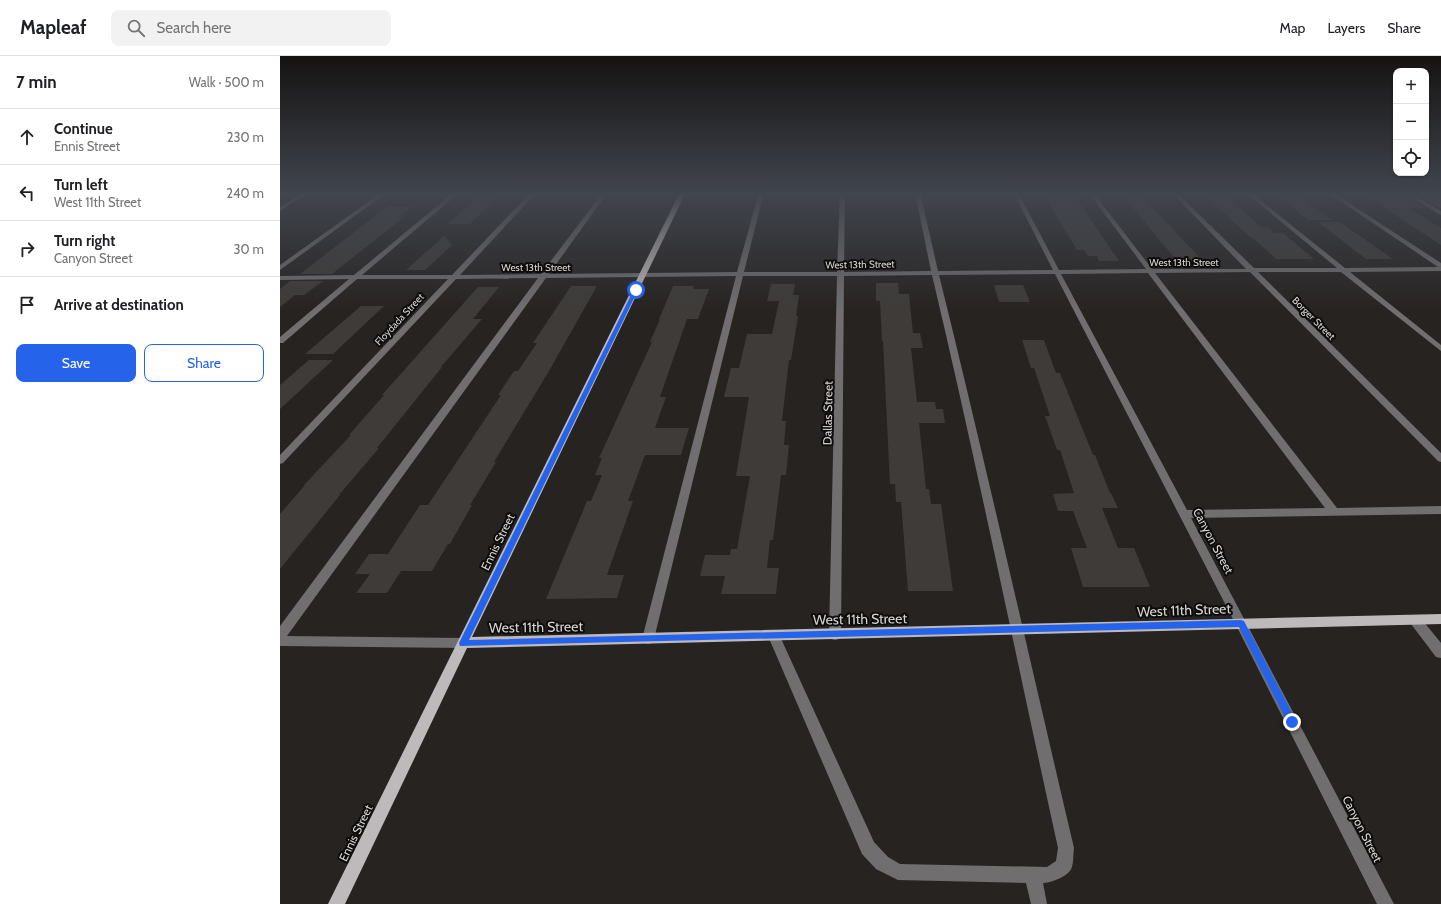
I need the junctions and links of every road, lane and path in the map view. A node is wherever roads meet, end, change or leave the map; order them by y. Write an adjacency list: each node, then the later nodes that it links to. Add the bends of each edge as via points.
1 (330, 232): 14 (street)
2 (410, 232): 26 (street)
3 (496, 232): 27 (street, Floydada Street)
4 (577, 232): 24 (street)
5 (664, 232): 23 (main road, Ennis Street)
6 (751, 232): 22 (street)
7 (842, 232): 21 (street, Dallas Street)
8 (926, 232): 20 (street)
9 (1035, 232): 18 (street, Canyon Street)
10 (1120, 232): 19 (street)
11 (1213, 232): 17 (street, Borger Street)
12 (1296, 232): 16 (street)
13 (1387, 232): 15 (street)
14 (280, 268)
15 (1441, 268): 16 (street, West 13th Street)
16 (1344, 270): 17 (street, West 13th Street); 29 (street)
17 (1252, 271): 19 (street, West 13th Street); 30 (street, Borger Street)
18 (1056, 272): 19 (street, West 13th Street); 20 (street, West 13th Street); 34 (street, Canyon Street)
19 (1150, 272): 33 (street)
20 (935, 273): 21 (street, West 13th Street); 38 (street, via 971,422)
21 (842, 274): 22 (street, West 13th Street); 39 (street, Dallas Street)
22 (741, 275): 23 (street, West 13th Street); 42 (street)
23 (643, 276): 24 (street, West 13th Street); 44 (main road, Ennis Street)
24 (544, 277): 27 (street, West 13th Street); 40 (street)
25 (280, 278): 26 (street, West 13th Street)
26 (355, 278): 27 (street, West 13th Street); 28 (street)
27 (452, 278): 31 (street, Floydada Street)
28 (280, 341)
29 (1441, 349)
30 (1441, 459)
31 (280, 461)
32 (1441, 510): 33 (street)
33 (1334, 512): 34 (street)
34 (1184, 514): 37 (street, Canyon Street)
35 (1441, 619): 36 (main road, West 11th Street)
36 (1415, 620): 37 (main road, West 11th Street); 45 (street)
37 (1241, 623): 38 (main road, West 11th Street); 49 (street, Canyon Street)
38 (1016, 630): 39 (main road, West 11th Street); 46 (street, via 1066,848 1064,866 1048,875)
39 (835, 635): 41 (main road, West 11th Street)
40 (280, 636)
41 (774, 636): 42 (main road, West 11th Street); 46 (street, via 868,848 882,863 898,872)
42 (648, 639): 44 (main road, West 11th Street)
43 (280, 641): 44 (street, West 11th Street)
44 (463, 643): 47 (main road, Ennis Street)
45 (1441, 653)
46 (1033, 874): 48 (street)
47 (336, 904)
48 (1039, 904)
49 (1386, 904)

